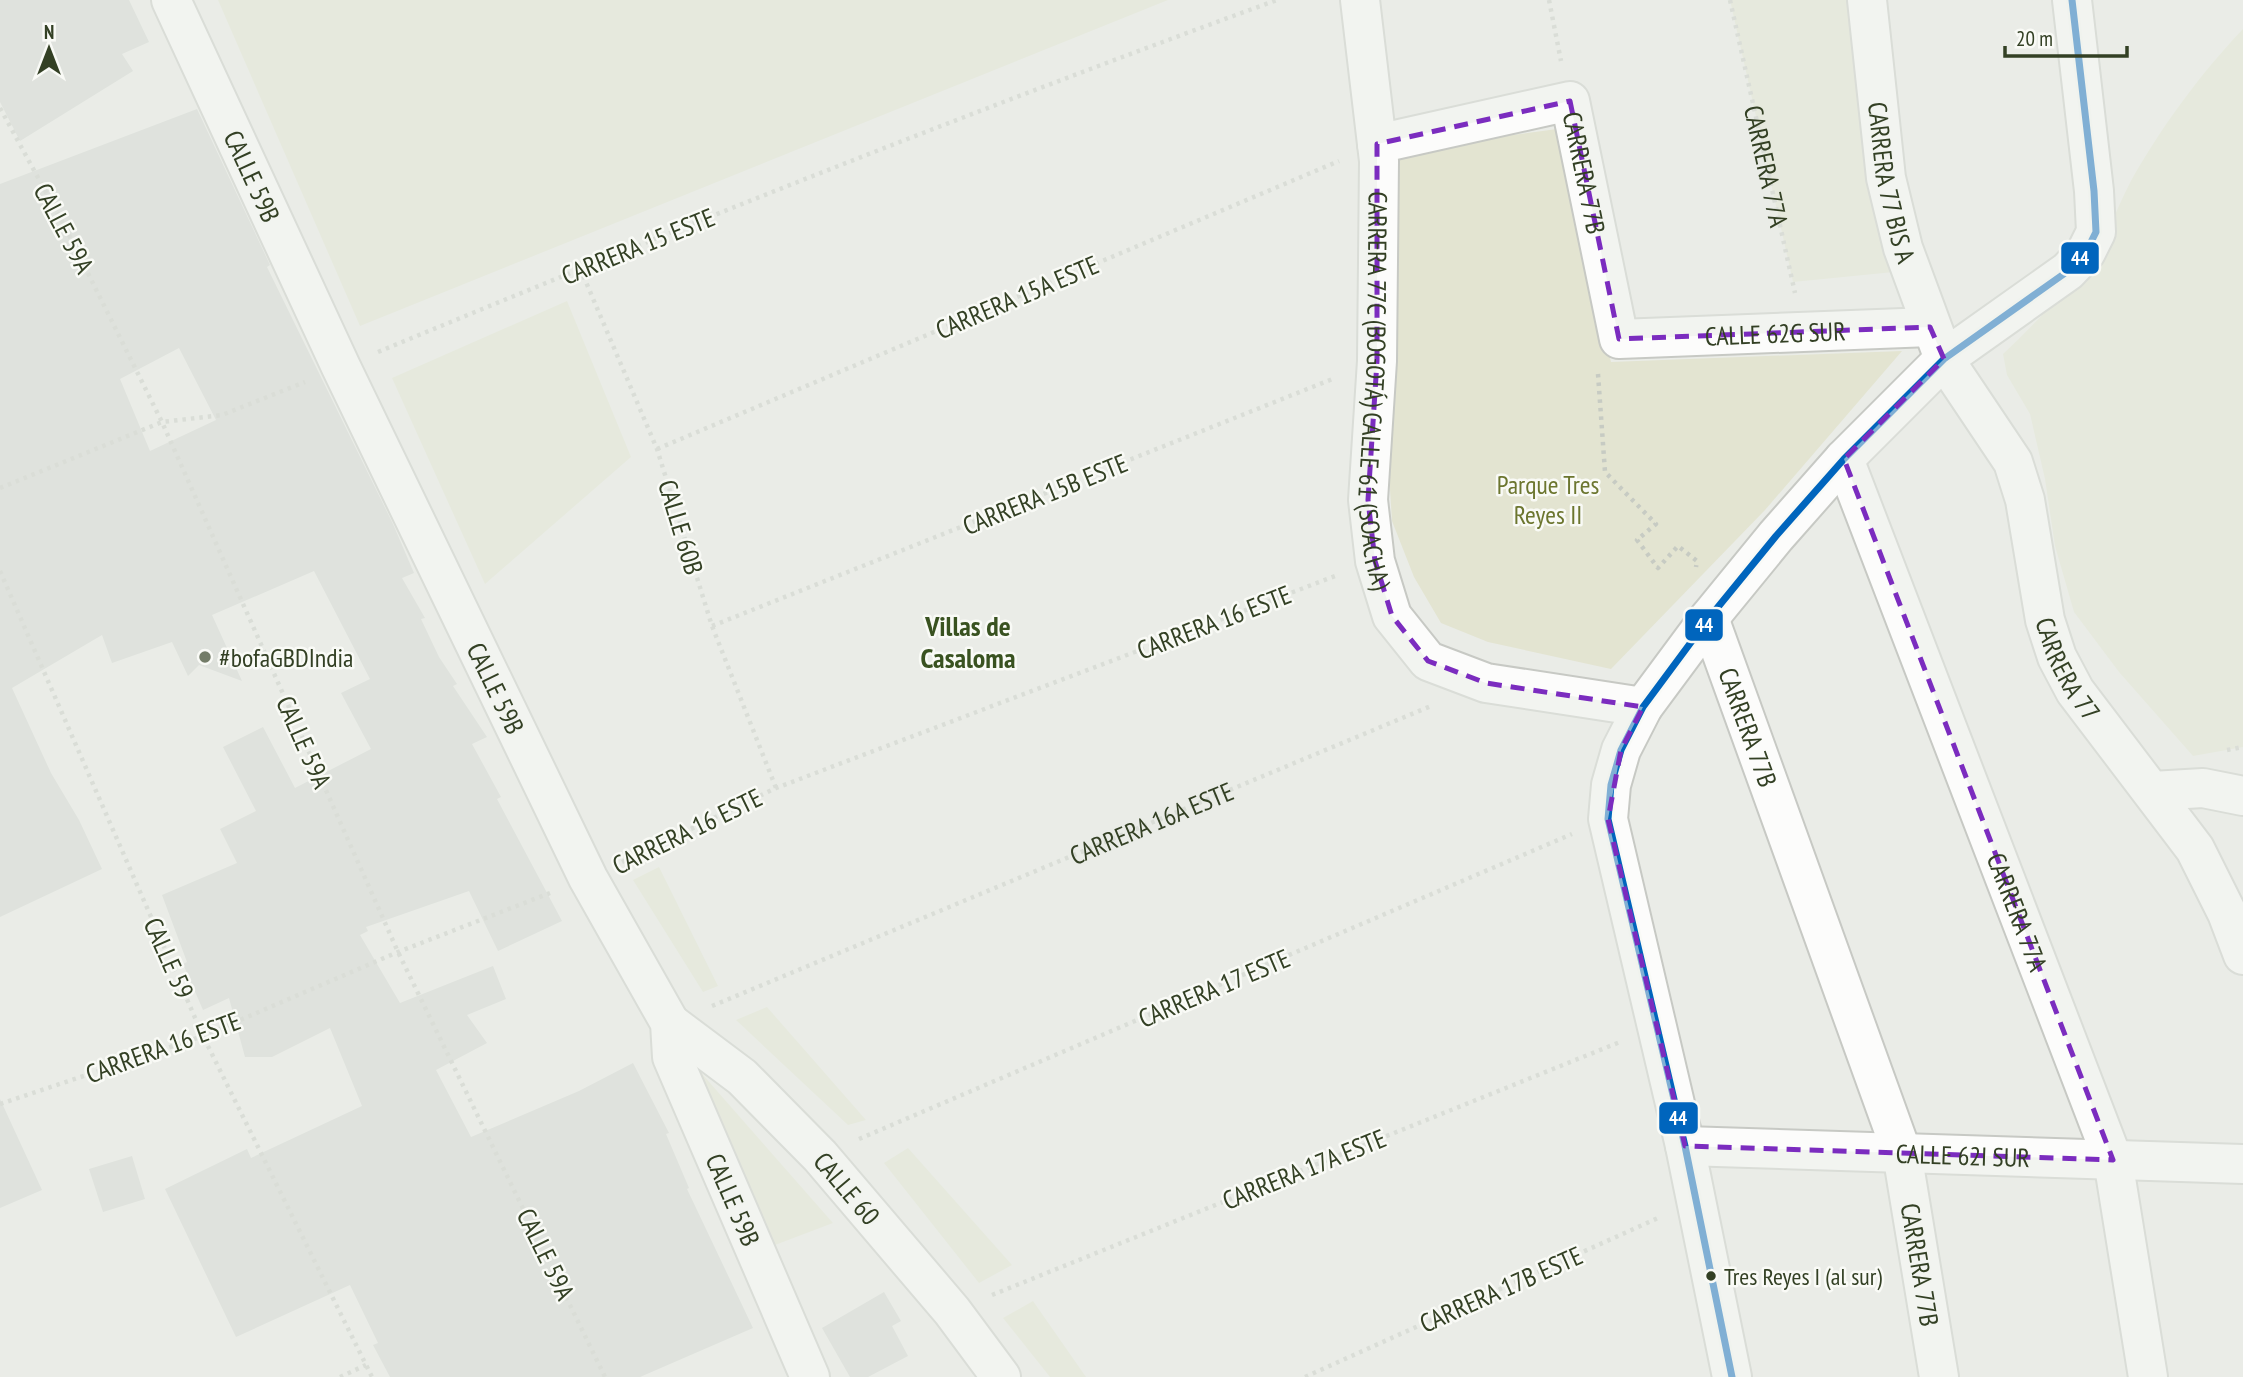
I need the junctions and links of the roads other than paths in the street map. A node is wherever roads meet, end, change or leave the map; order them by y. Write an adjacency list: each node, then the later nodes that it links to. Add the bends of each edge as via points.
1 (171, 0): 14 (street, CALLE 59B, via 341,367 588,878)
2 (1360, 0): 5 (street, CARRERA 77C (BOGOTÁ) CALLE 61 (SOACHA))
3 (1867, 0): 7 (street, CARRERA 77 BIS A, via 1886,178 1903,248)
4 (2072, 0): 7 (street, via 2096,232 2086,252 2068,271)
5 (1377, 144): 6 (street, CARRERA 77B, via 1570,101); 10 (street, CARRERA 77C (BOGOTÁ) CALLE 61 (SOACHA), via 1377,361 1368,500 1375,561 1392,616 1428,661 1486,683)
6 (1619, 339): 7 (street, CALLE 62G SUR, via 1802,331)
7 (1937, 343): 8 (street); 11 (street, CARRERA 77, via 2012,462 2025,500 2045,621 2057,657 2075,691)
8 (1844, 459): 9 (street); 17 (street, CARRERA 77A)
9 (1709, 618): 10 (street); 16 (street, CARRERA 77B)
10 (1643, 707): 15 (street, via 1621,750 1608,819)
11 (2152, 791): 12 (street, via 2203,788); 13 (street, CARRERA 77, via 2195,849)
12 (2243, 796)
13 (2243, 955)
14 (670, 1023): 19 (street, CALLE 59B, via 672,1057); 20 (street, CALLE 60, via 742,1077 820,1156 952,1311)
15 (1685, 1146): 16 (street, CALLE 62I SUR); 21 (street)
16 (1902, 1153): 17 (street, CALLE 62I SUR); 22 (street, CARRERA 77B)
17 (2113, 1160): 18 (street, CALLE 62I SUR); 23 (street, CARRERA 77A)
18 (2243, 1164)
19 (810, 1377)
20 (1000, 1377)
21 (1732, 1377)
22 (1939, 1377)
23 (2148, 1377)

